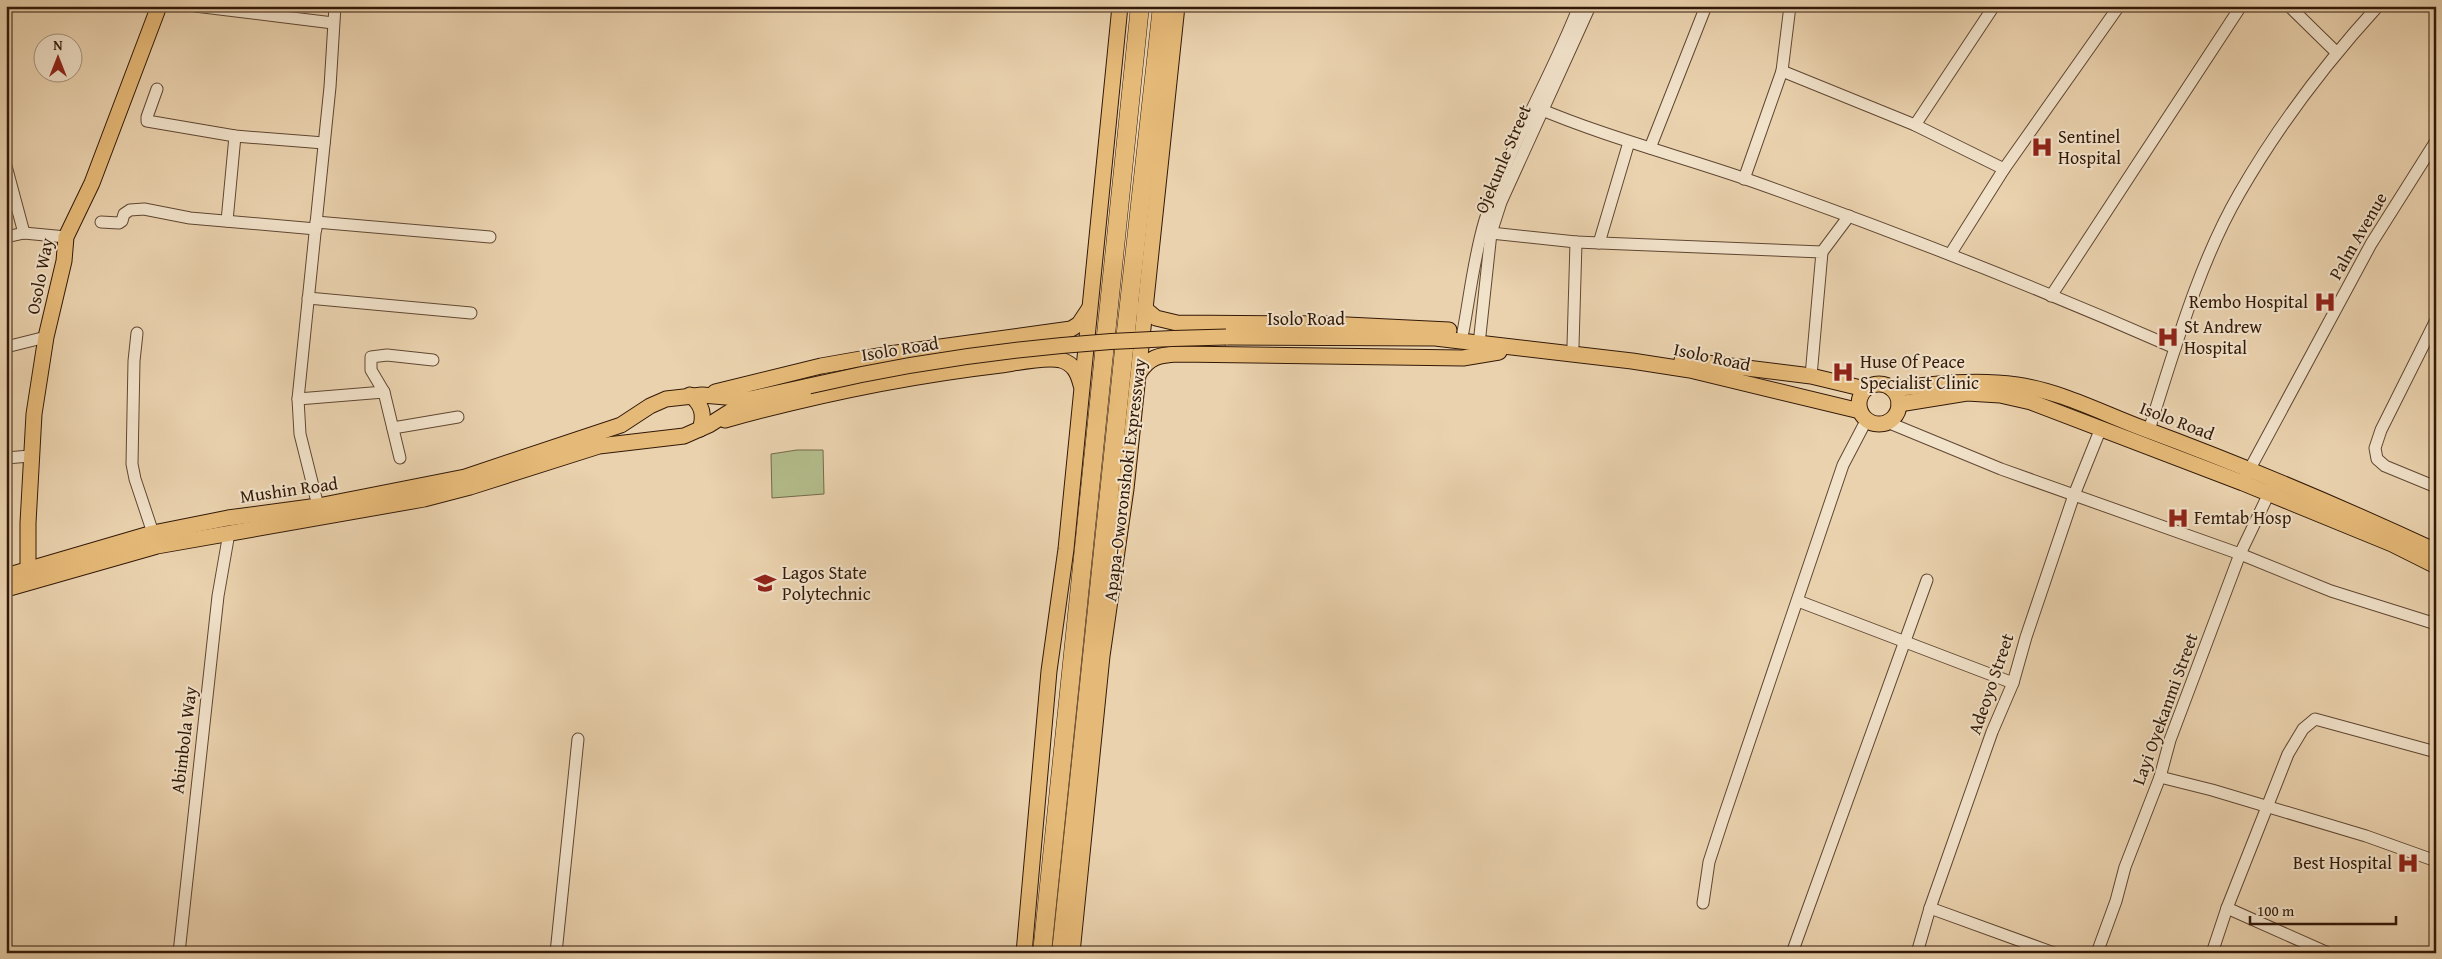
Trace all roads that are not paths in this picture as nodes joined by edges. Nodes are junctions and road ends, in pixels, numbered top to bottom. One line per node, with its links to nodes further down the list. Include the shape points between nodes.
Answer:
1 (159, 6): 38 (main road, Osolo Way, via 92,184)
2 (195, 6): 17 (street)
3 (335, 6): 17 (street)
4 (1120, 6): 46 (main road)
5 (1140, 6): 115 (highway, Apapa-Oworonshoki Expressway)
6 (1162, 6): 116 (highway, Apapa-Oworonshoki Expressway)
7 (1177, 6): 47 (main road, Apapa-Oworonshoki Expressway)
8 (1579, 6): 21 (street, Ojekunle Street)
9 (1590, 6): 21 (street, Ojekunle Street)
10 (1706, 6): 27 (street)
11 (1790, 6): 19 (street)
12 (1994, 6): 22 (street)
13 (2119, 6): 29 (street)
14 (2241, 6): 44 (street)
15 (2289, 6): 18 (street)
16 (2378, 6): 18 (street)
17 (333, 23): 26 (street)
18 (2336, 52): 57 (street, via 2291,112 2238,195 2201,274)
19 (1782, 71): 22 (street); 30 (street)
20 (157, 89): 23 (street, via 148,121)
21 (1539, 109): 25 (street); 36 (street, Ojekunle Street); 50 (street, Ojekunle Street, via 1503,173 1485,221)
22 (1914, 124): 29 (street)
23 (234, 136): 26 (street); 32 (street)
24 (2436, 141): 83 (street, Palm Avenue, via 2371,244)
25 (1629, 142): 27 (street); 41 (street)
26 (324, 143): 34 (street)
27 (1650, 148): 30 (street)
28 (6, 166): 35 (street)
29 (2004, 169): 43 (street)
30 (1744, 179): 31 (street)
31 (1849, 216): 42 (street); 43 (street)
32 (227, 221): 33 (street, via 144,209 130,210 118,223); 34 (street)
33 (101, 222)
34 (316, 226): 39 (street); 45 (street)
35 (24, 233): 37 (street); 38 (street)
36 (1491, 233): 40 (street); 52 (street, Ojekunle Street)
37 (6, 237)
38 (66, 237): 53 (main road, Osolo Way, via 64,261)
39 (490, 237)
40 (1576, 242): 41 (street); 55 (street)
41 (1599, 243): 42 (street)
42 (1822, 252): 61 (street)
43 (1951, 253): 44 (street)
44 (2051, 296): 57 (street)
45 (308, 298): 48 (street); 67 (street)
46 (1090, 308): 62 (main road); 66 (main road, via 1079,324 1070,329 840,363)
47 (1144, 308): 50 (main road, via 1151,316 1177,323 1376,325); 60 (main road, Apapa-Oworonshoki Expressway)
48 (471, 313)
49 (2436, 320): 86 (street, via 2381,430 2376,448 2377,459 2384,466)
50 (1462, 332): 52 (main road)
51 (137, 333): 91 (street, via 132,464)
52 (1480, 335): 54 (main road); 55 (main road)
53 (46, 337): 56 (street); 80 (main road, Osolo Way)
54 (1435, 338): 58 (main road, Isolo Road); 68 (main road, Isolo Road, bridge, via 1162,338 1051,346 881,369)
55 (1573, 346): 61 (main road)
56 (6, 347)
57 (2175, 348): 77 (street)
58 (1517, 349): 60 (main road, via 1464,358 1171,354 1152,358); 71 (main road, Isolo Road, via 1690,370)
59 (433, 360): 65 (street, via 386,355 371,357 371,370)
60 (1139, 373): 117 (main road, Apapa-Oworonshoki Expressway, via 1101,666)
61 (1811, 376): 63 (main road)
62 (1082, 386): 74 (main road, via 1078,372 1067,362 1024,362 891,381); 114 (main road, via 1066,549 1049,670)
63 (1865, 389): 64 (main road, via 1882,384); 71 (main road, via 1859,400)
64 (1893, 389): 69 (main road); 77 (main road, Isolo Road, via 1963,381 2018,385 2058,396)
65 (384, 392): 67 (street); 75 (street)
66 (696, 396): 68 (main road); 70 (main road, via 666,399); 74 (main road)
67 (298, 398): 89 (street, via 300,434)
68 (750, 399): 74 (main road)
69 (1899, 404): 73 (main road, via 1896,414); 76 (main road, Isolo Road, via 1967,393 2000,395 2031,402)
70 (642, 412): 78 (main road, via 641,428); 79 (main road)
71 (1864, 415): 73 (main road, via 1876,423); 99 (street, via 1842,465)
72 (458, 417): 75 (street)
73 (1887, 422): 87 (street)
74 (704, 427): 78 (main road, via 684,436)
75 (393, 428): 82 (street)
76 (2102, 428): 85 (main road, Isolo Road); 87 (street, Adeoyo Street)
77 (2149, 430): 83 (main road, Isolo Road)
78 (654, 440): 79 (main road)
79 (576, 446): 89 (main road, Mushin Road, via 465,477); 90 (main road, Mushin Road, via 470,487 424,499)
80 (30, 456): 81 (street); 95 (main road, Osolo Way)
81 (6, 458)
82 (400, 458)
83 (2249, 469): 84 (main road, Isolo Road); 85 (street, Palm Avenue)
84 (2275, 481): 88 (street, Layi Oyekanmi Street); 92 (main road, Isolo Road)
85 (2243, 483): 88 (main road, Isolo Road)
86 (2436, 487)
87 (2074, 495): 93 (street); 102 (street, Adeoyo Street)
88 (2268, 495): 93 (street, Layi Oyekanmi Street); 94 (main road, Isolo Road, via 2392,544)
89 (318, 506): 91 (main road, Mushin Road, via 228,518)
90 (229, 533): 98 (main road, Mushin Road, via 157,546); 112 (street, Abimbola Way, via 218,596)
91 (152, 534): 95 (main road, Mushin Road)
92 (2436, 550)
93 (2240, 554): 100 (street, via 2331,591); 105 (street, Layi Oyekanmi Street, via 2170,740)
94 (2436, 566)
95 (28, 569): 96 (main road, Mushin Road)
96 (6, 576)
97 (1927, 580): 101 (street)
98 (6, 589)
99 (1798, 601): 101 (street); 108 (street, via 1709,862)
100 (2436, 624)
101 (1904, 643): 102 (street); 118 (street)
102 (2013, 683): 109 (street, Adeoyo Street, via 1992,732)
103 (578, 739): 113 (street)
104 (2436, 752): 106 (street, via 2315,719 2303,729 2288,754)
105 (2160, 777): 106 (street); 121 (street, Layi Oyekanmi Street, via 2125,867)
106 (2267, 808): 107 (street, via 2366,836); 110 (street)
107 (2436, 861)
108 (1704, 903)
109 (1930, 908): 119 (street, Adeoyo Street); 120 (street)
110 (2227, 908): 111 (street); 122 (street)
111 (2306, 949): 123 (street)
112 (179, 953)
113 (556, 953)
114 (1024, 953)
115 (1042, 953)
116 (1062, 953)
117 (1072, 953)
118 (1792, 953)
119 (1917, 953)
120 (2054, 953)
121 (2097, 953)
122 (2212, 953)
123 (2328, 953)

